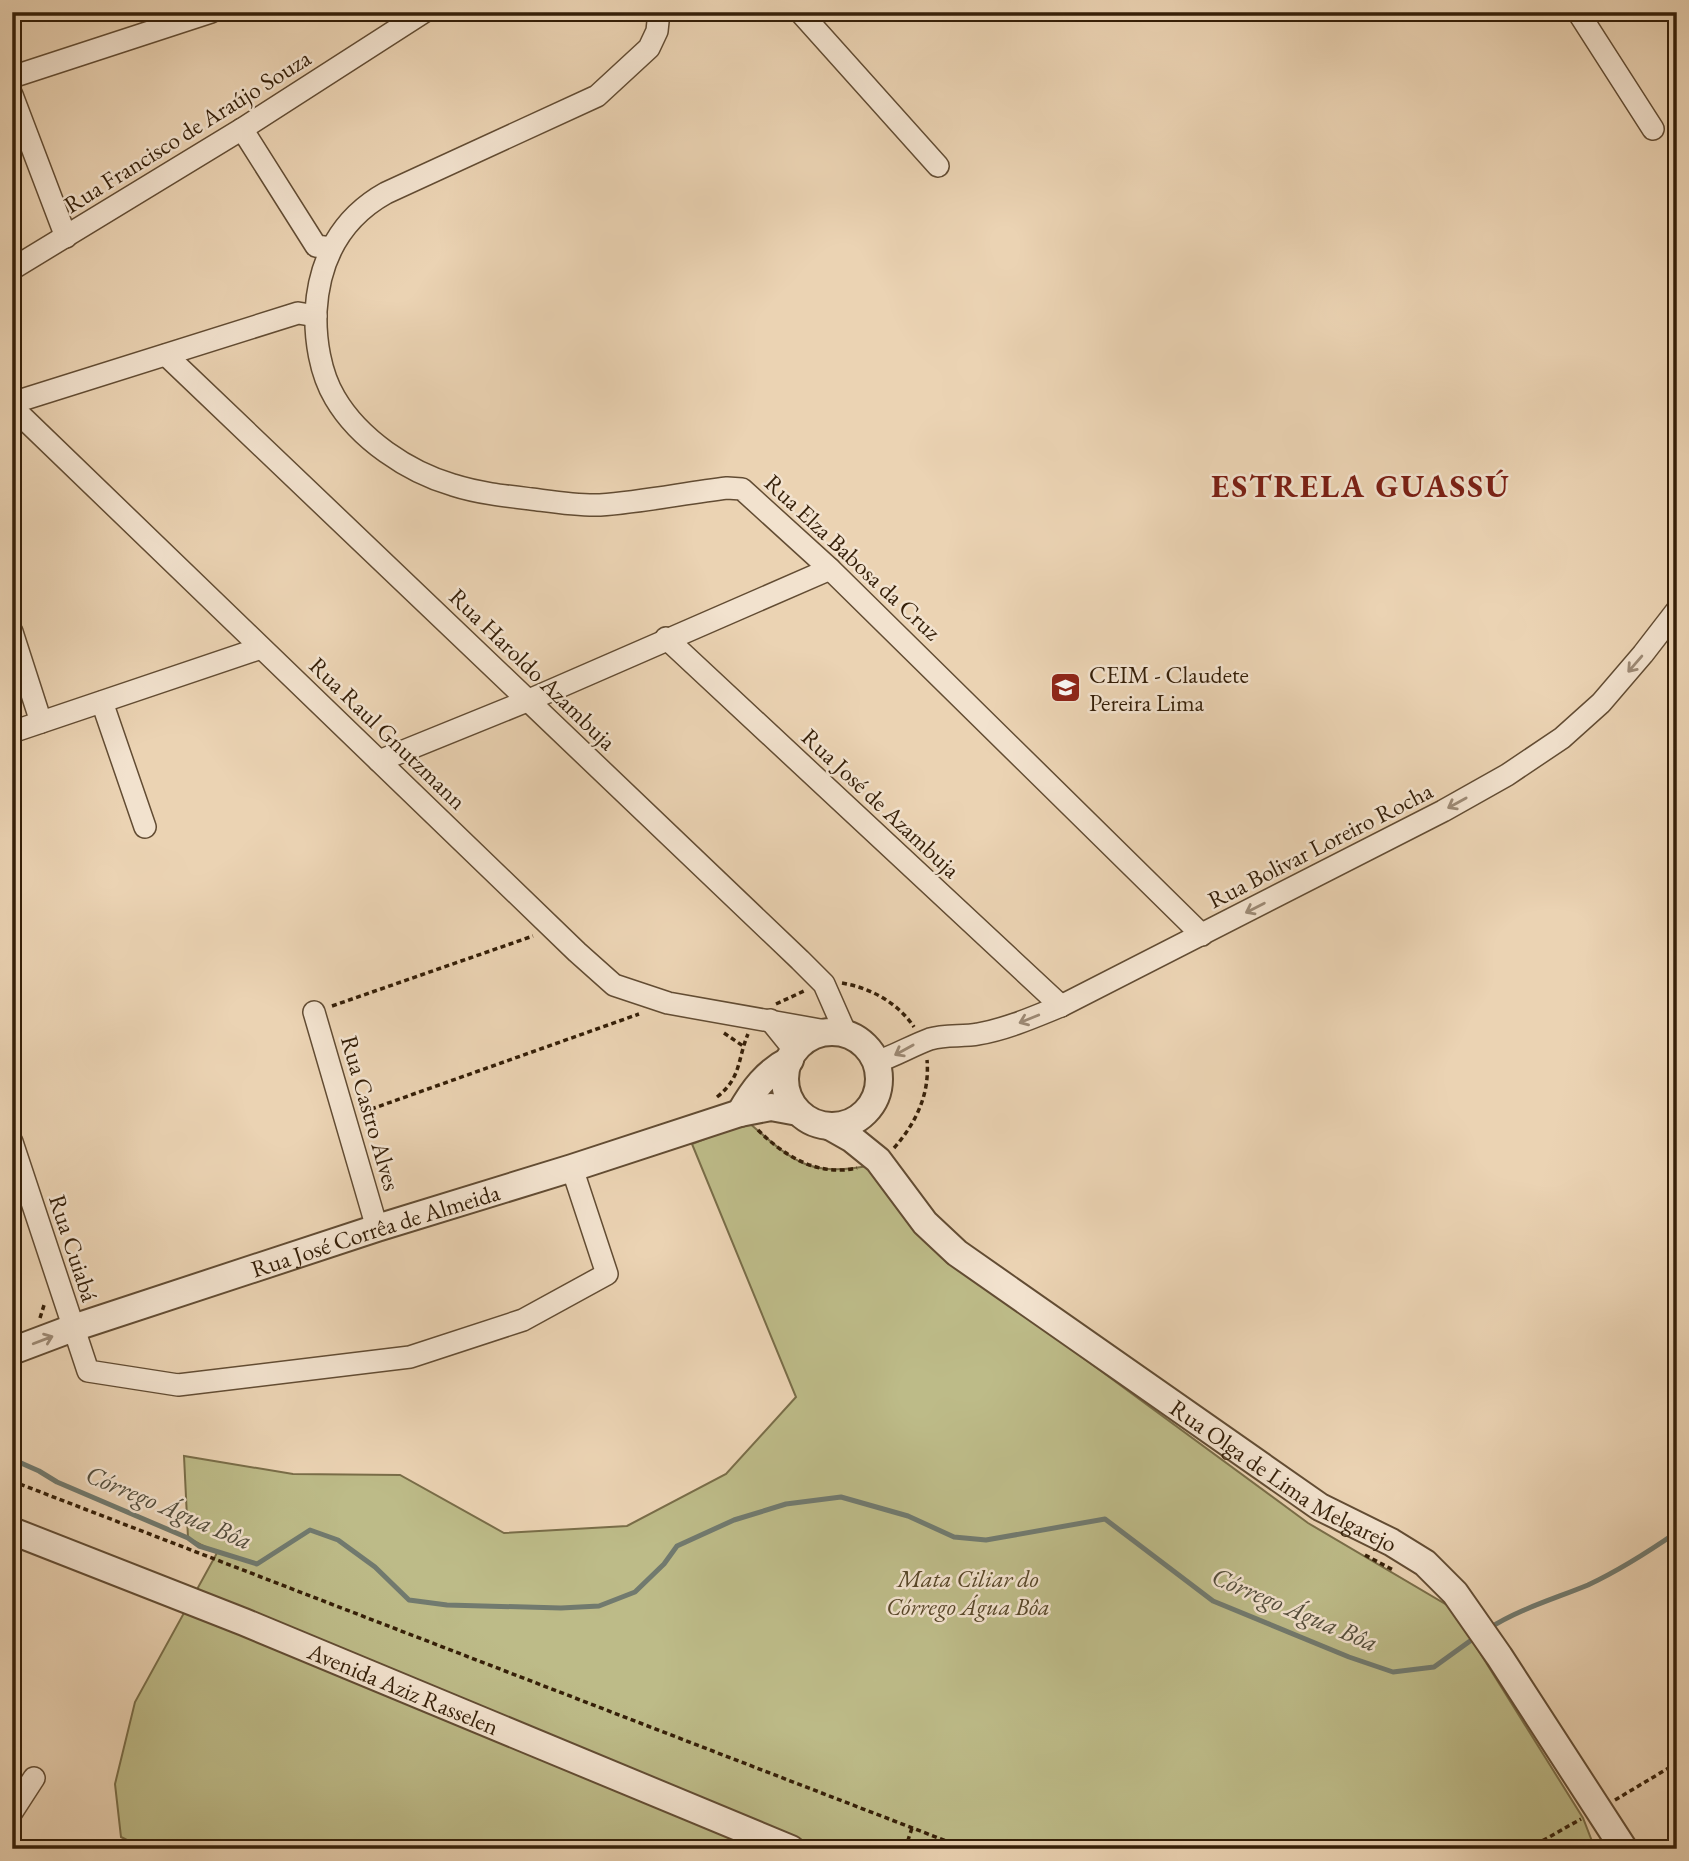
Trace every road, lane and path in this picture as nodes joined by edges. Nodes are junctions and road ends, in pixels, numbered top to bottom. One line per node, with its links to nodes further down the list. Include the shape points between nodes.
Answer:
1 (211, 12): 6 (street)
2 (424, 12): 8 (street, Rua Francisco de Araújo Souza)
3 (659, 12): 12 (street, Rua Elza Babosa da Cruz, via 649,48 597,96 374,199 345,226)
4 (800, 12): 10 (street)
5 (1578, 12): 9 (street)
6 (12, 77)
7 (12, 95): 11 (street)
8 (242, 129): 11 (street, Rua Francisco de Araújo Souza); 12 (street, via 316,246)
9 (1653, 129)
10 (938, 166)
11 (66, 237): 13 (street, Rua Francisco de Araújo Souza)
12 (331, 248): 14 (street, Rua Elza Babosa da Cruz)
13 (12, 269)
14 (316, 316): 15 (street, via 298,313); 17 (street, Rua Elza Babosa da Cruz, via 320,358 335,398 373,440 428,476 472,491 599,505 742,489)
15 (166, 355): 16 (street); 22 (street, Rua Haroldo Azambuja)
16 (12, 405): 21 (street, Rua Raul Gnutzmann)
17 (830, 569): 20 (street); 29 (street, Rua Elza Babosa da Cruz)
18 (1677, 610): 29 (street, Rua Bolivar Loreiro Rocha, one-way to 29, via 1601,703 1562,738 1443,811)
19 (12, 632): 24 (street)
20 (666, 638): 22 (street); 31 (street, Rua José de Azambuja)
21 (261, 648): 23 (street); 26 (street, Rua Raul Gnutzmann)
22 (527, 701): 26 (street); 34 (street, Rua Haroldo Azambuja, via 824,984)
23 (102, 702): 24 (street); 27 (street)
24 (41, 722): 25 (street)
25 (12, 732)
26 (379, 761): 28 (street, Rua Raul Gnutzmann)
27 (145, 827)
28 (555, 929): 30 (street, Rua Raul Gnutzmann, via 614,985); 32 (path)
29 (1202, 935): 31 (street, Rua Bolivar Loreiro Rocha)
30 (668, 1003): 33 (street, Rua Raul Gnutzmann); 41 (path)
31 (1060, 1006): 36 (street, Rua Bolivar Loreiro Rocha, one-way to 36, via 978,1034 933,1038)
32 (314, 1012): 41 (street, Rua Castro Alves)
33 (770, 1020): 34 (street, Rua Raul Gnutzmann); 35 (street)
34 (841, 1034): 35 (street, via 814,1036); 36 (street, via 864,1045)
35 (792, 1055): 39 (street, via 786,1087); 40 (street, via 765,1077)
36 (876, 1062): 38 (street, via 878,1091)
37 (928, 1064): 44 (path, via 925,1096 916,1119)
38 (872, 1104): 42 (street, via 853,1121); 44 (street)
39 (798, 1112): 40 (street, Rua José Corrêa de Almeida, via 771,1107); 42 (street)
40 (740, 1113): 45 (street, Rua José Corrêa de Almeida)
41 (344, 1119): 46 (street, Rua Castro Alves)
42 (829, 1126): 44 (street, Rua Olga de Lima Melgarejo)
43 (12, 1142): 47 (street, Rua Cuiabá)
44 (879, 1161): 59 (street, Rua Olga de Lima Melgarejo, via 925,1223 957,1253 1320,1507 1425,1563 1455,1593 1499,1656)
45 (572, 1168): 46 (street, Rua José Corrêa de Almeida); 49 (street, Rua Cuiabá, via 607,1274 523,1320 410,1357 178,1385 88,1371)
46 (377, 1228): 49 (street, Rua José Corrêa de Almeida)
47 (54, 1271): 48 (path); 49 (street, Rua Cuiabá)
48 (38, 1323)
49 (73, 1328): 50 (street, Rua José Corrêa de Almeida, one-way to 49)
50 (12, 1351)
51 (12, 1481): 55 (path)
52 (12, 1531): 56 (street, Avenida Aziz Rasselen)
53 (34, 1778): 54 (street)
54 (12, 1812)
55 (912, 1828): 57 (path); 58 (path)
56 (792, 1849)
57 (905, 1849)
58 (967, 1849)
59 (1624, 1849)

